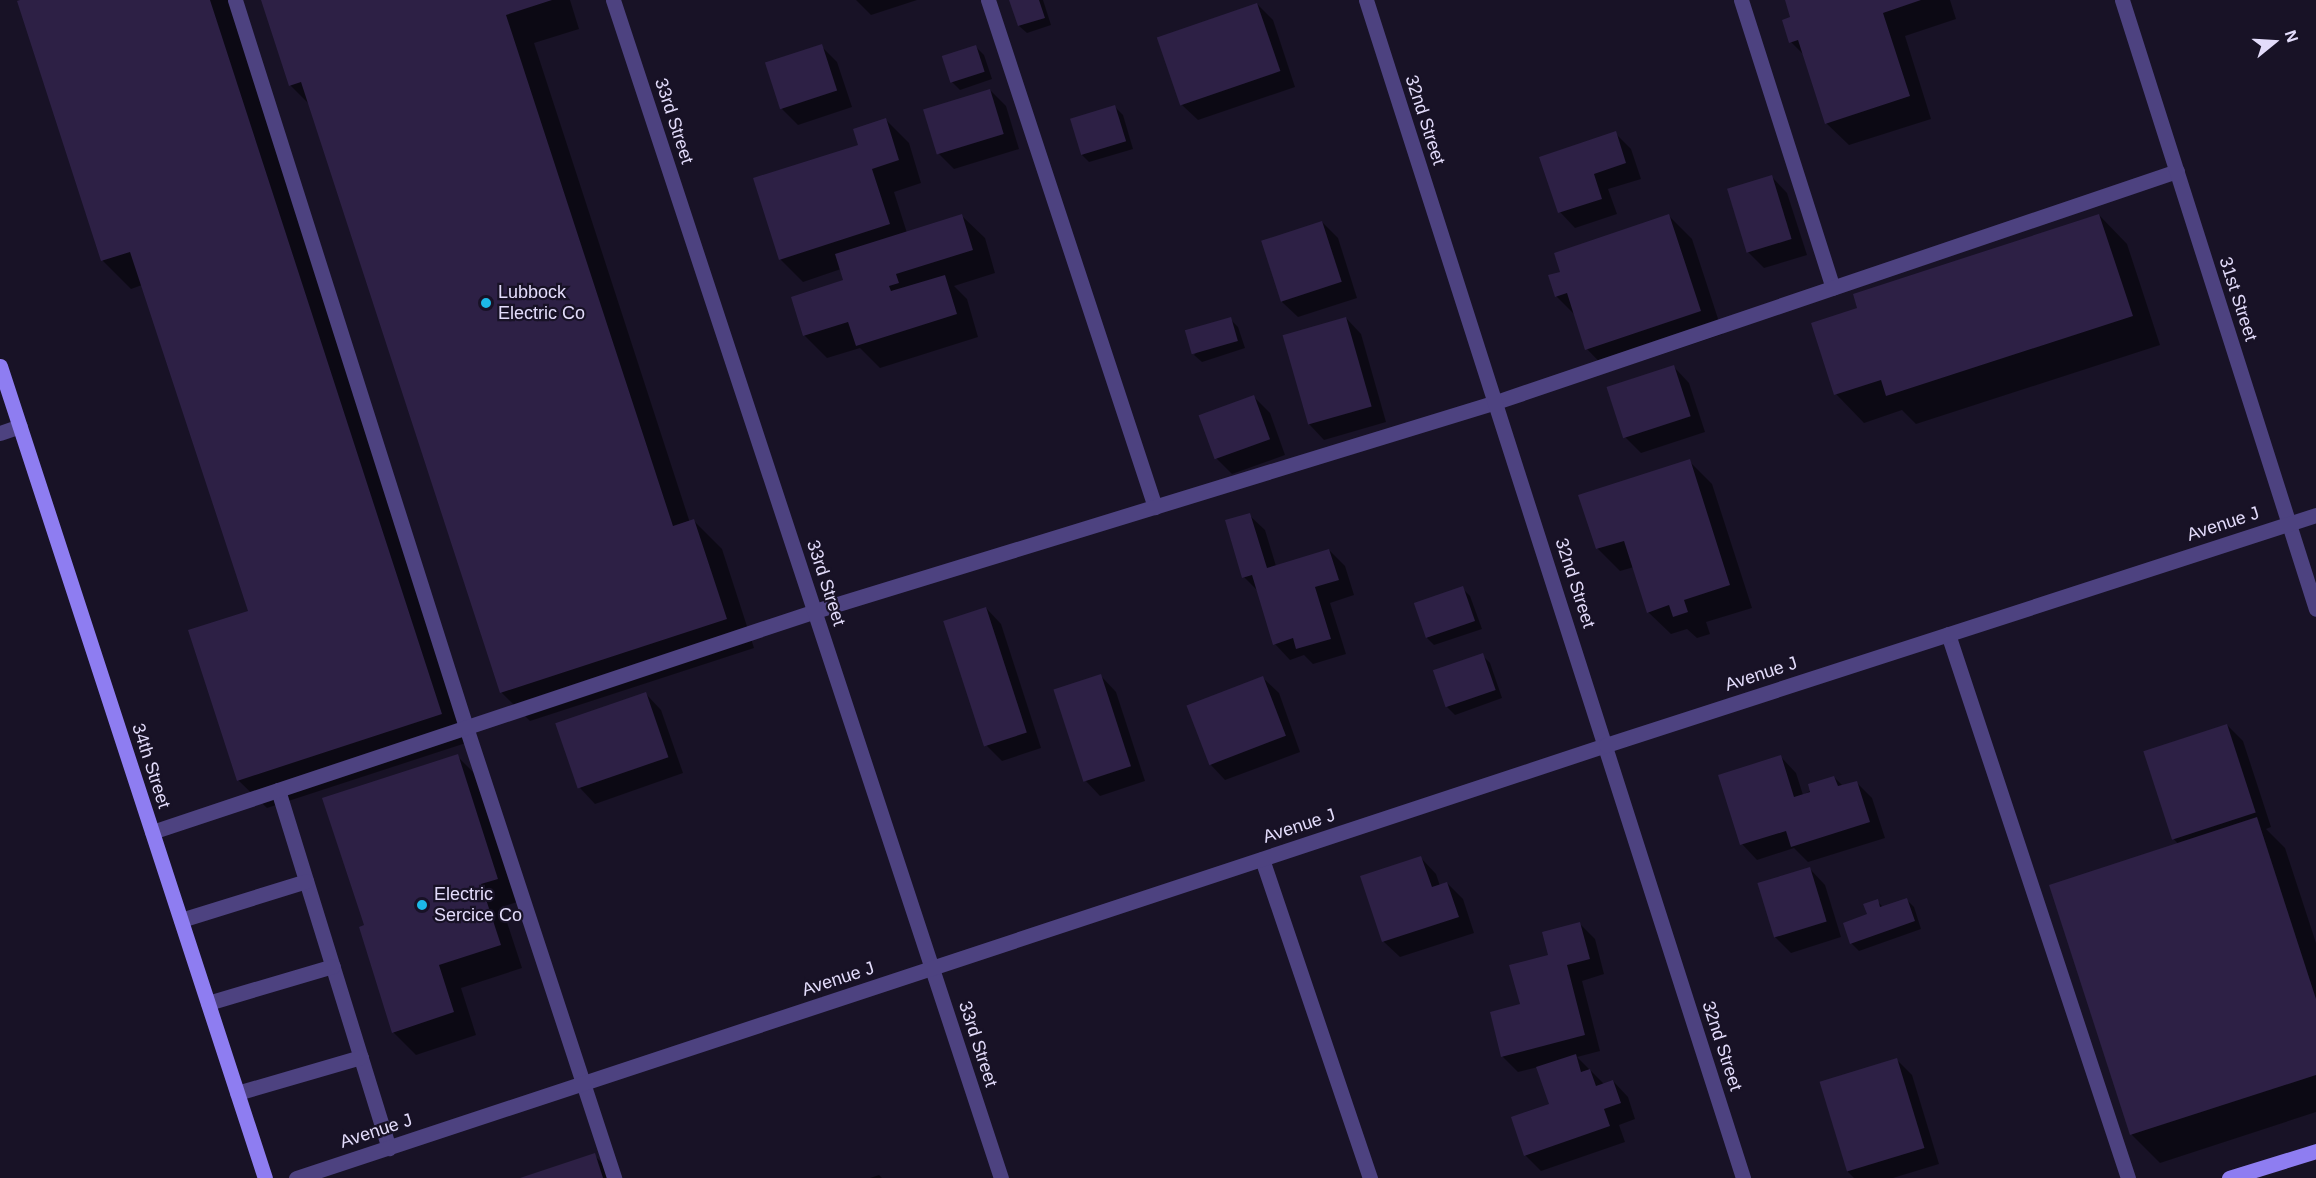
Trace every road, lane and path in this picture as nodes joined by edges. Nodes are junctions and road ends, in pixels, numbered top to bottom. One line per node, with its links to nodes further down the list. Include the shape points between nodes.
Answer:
1 (235, 0): 19 (street)
2 (613, 0): 17 (street, 33rd Street)
3 (988, 0): 13 (street)
4 (1366, 0): 10 (street, 32nd Street)
5 (1741, 0): 8 (street)
6 (2122, 0): 7 (street, 31st Street)
7 (2177, 171): 8 (street); 15 (street, 31st Street)
8 (1833, 288): 10 (street)
9 (0, 366): 11 (main road, 34th Street)
10 (1496, 402): 13 (street); 20 (street, 32nd Street)
11 (20, 426): 12 (street); 22 (main road, 34th Street)
12 (0, 433)
13 (1155, 507): 17 (street)
14 (2316, 515): 15 (street, Avenue J)
15 (2289, 524): 16 (street, 31st Street); 18 (street, Avenue J)
16 (2316, 609)
17 (815, 611): 19 (street); 27 (street, 33rd Street)
18 (1948, 634): 20 (street, Avenue J); 40 (street)
19 (466, 727): 21 (street); 30 (street)
20 (1606, 744): 23 (street, Avenue J); 39 (street, 32nd Street)
21 (278, 790): 22 (street); 24 (street)
22 (152, 832): 25 (main road, 34th Street)
23 (1262, 859): 27 (street, Avenue J); 38 (street)
24 (306, 881): 25 (street); 26 (street)
25 (181, 920): 28 (main road, 34th Street)
26 (333, 966): 28 (street); 29 (street)
27 (932, 968): 30 (street, Avenue J); 37 (street, 33rd Street)
28 (208, 1003): 31 (main road, 34th Street)
29 (361, 1057): 31 (street); 32 (street)
30 (582, 1084): 32 (street, Avenue J); 36 (street)
31 (237, 1094): 34 (main road, 34th Street)
32 (389, 1148): 35 (street, Avenue J)
33 (2316, 1151): 41 (main road)
34 (265, 1178)
35 (296, 1178)
36 (614, 1178)
37 (1001, 1178)
38 (1370, 1178)
39 (1743, 1178)
40 (2128, 1178)
41 (2229, 1178)

